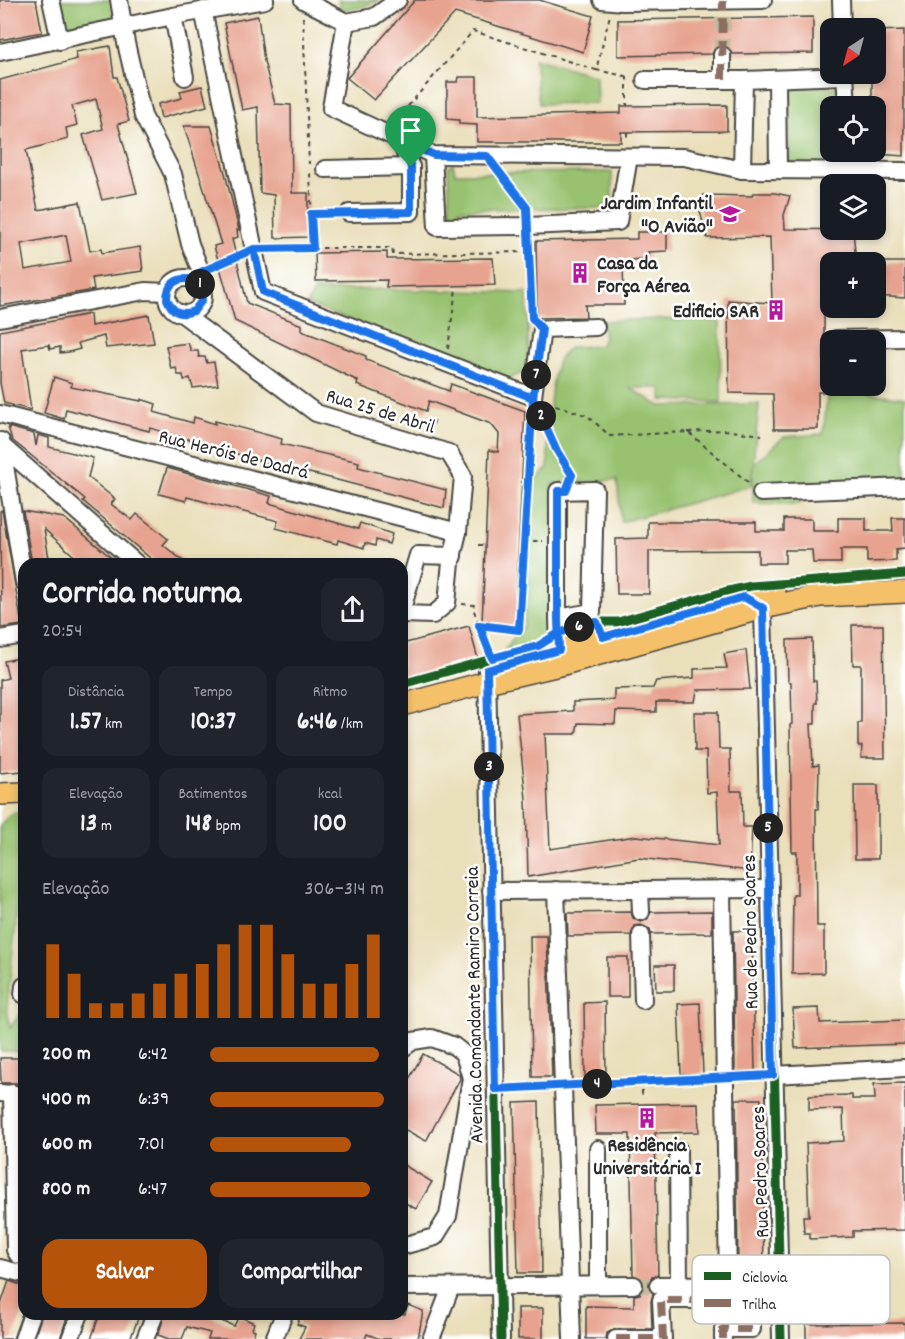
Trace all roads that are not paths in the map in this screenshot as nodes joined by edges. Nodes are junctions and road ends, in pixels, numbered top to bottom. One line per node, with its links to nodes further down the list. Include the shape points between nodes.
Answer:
1 (51, 0): 15 (street)
2 (119, 0): 14 (street)
3 (265, 0): 10 (street)
4 (303, 0): 13 (street)
5 (398, 0): 13 (street, via 374,17)
6 (763, 0): 9 (street)
7 (841, 0): 12 (street)
8 (617, 1): 9 (street)
9 (727, 5)
10 (203, 10): 11 (street); 40 (street, via 263,292 533,398 542,329)
11 (173, 16): 14 (street); 19 (street)
12 (842, 18)
13 (346, 22): 24 (street, via 331,108)
14 (123, 28): 15 (street); 35 (street, via 143,116 173,174)
15 (60, 41): 16 (street)
16 (0, 52)
17 (722, 55): 20 (street)
18 (820, 76): 21 (street)
19 (185, 77)
20 (722, 79): 22 (street); 23 (street)
21 (777, 79): 23 (street); 31 (street)
22 (645, 80)
23 (744, 80): 30 (street)
24 (392, 138): 25 (street); 28 (street)
25 (434, 155): 26 (street); 26 (street, via 437,226 618,222)
26 (629, 157): 30 (street, via 684,157)
27 (850, 162): 32 (street)
28 (411, 167): 29 (street); 34 (street, via 411,212)
29 (325, 169)
30 (742, 170): 31 (street)
31 (778, 170): 32 (street)
32 (850, 170): 33 (street)
33 (905, 171)
34 (349, 213)
35 (190, 244): 36 (street, via 186,264); 37 (street)
36 (171, 286): 37 (street, via 189,279); 38 (street, via 167,299); 39 (street)
37 (201, 286): 38 (street, via 194,311); 43 (street)
38 (181, 313): 43 (street, Rua 25 de Abril)
39 (0, 318)
40 (596, 327)
41 (886, 338): 42 (street)
42 (905, 338)
43 (216, 339): 49 (street, Rua 25 de Abril, via 316,413 449,453 463,477)
44 (0, 414): 49 (street, Rua Heróis de Dadrá)
45 (0, 442): 48 (street); 52 (street)
46 (905, 487): 47 (street)
47 (761, 493)
48 (6, 500): 51 (street)
49 (458, 532): 50 (street, Rua 25 de Abril)
50 (453, 556): 53 (street, via 418,555); 59 (street, Rua 25 de Abril, via 447,603 433,615)
51 (19, 558)
52 (130, 558)
53 (408, 586)
54 (905, 592): 55 (main road)
55 (820, 596): 56 (main road, via 795,591); 57 (main road)
56 (744, 597): 57 (street); 62 (main road)
57 (763, 608): 65 (main road, via 564,664); 72 (street, Rua de Pedro Soares)
58 (592, 612): 60 (street); 60 (street, via 595,490 558,491); 62 (street)
59 (408, 614)
60 (558, 618): 64 (street)
61 (18, 636): 63 (street)
62 (603, 637): 64 (main road)
63 (0, 639)
64 (559, 650): 65 (main road)
65 (487, 668): 66 (main road); 67 (main road); 75 (street, Avenida Comandante Ramiro Correia)
66 (408, 691)
67 (408, 702)
68 (18, 793): 69 (main road)
69 (0, 794)
70 (0, 805): 71 (main road)
71 (18, 805)
72 (769, 889): 74 (street); 82 (street, Rua de Pedro Soares)
73 (640, 890): 74 (street); 76 (street); 77 (street)
74 (723, 890): 88 (street)
75 (492, 891): 76 (street); 97 (street, Avenida Comandante Ramiro Correia)
76 (556, 891): 98 (street)
77 (641, 912)
78 (641, 934): 79 (street)
79 (643, 1000)
80 (408, 1045): 86 (street, via 432,1038 454,1046 464,1054 471,1078 448,1216 435,1237)
81 (905, 1068): 82 (street)
82 (773, 1075): 89 (street, Rua Pedro Soares)
83 (12, 1094): 87 (street)
84 (598, 1149): 92 (street)
85 (678, 1149): 95 (street)
86 (408, 1244)
87 (18, 1255)
88 (727, 1255)
89 (779, 1255)
90 (2, 1273): 91 (street)
91 (18, 1274)
92 (598, 1285): 93 (street); 98 (street)
93 (634, 1285)
94 (658, 1285): 95 (street)
95 (679, 1285): 96 (street)
96 (692, 1285)
97 (499, 1286): 98 (street); 100 (street); 113 (street, Avenida Comandante Ramiro Correia)
98 (572, 1286): 114 (street)
99 (408, 1287): 100 (street)
100 (451, 1287): 112 (street)
101 (692, 1300): 115 (street, via 662,1300 663,1339)
102 (30, 1320): 108 (street)
103 (78, 1320): 109 (street)
104 (153, 1320): 110 (street)
105 (282, 1320): 111 (street)
106 (752, 1324): 116 (street, via 752,1329 723,1329)
107 (781, 1324): 117 (street, Rua Pedro Soares)
108 (23, 1339)
109 (70, 1339)
110 (145, 1339)
111 (274, 1339)
112 (431, 1339)
113 (501, 1339)
114 (572, 1339)
115 (616, 1339)
116 (723, 1339)
117 (781, 1339)

